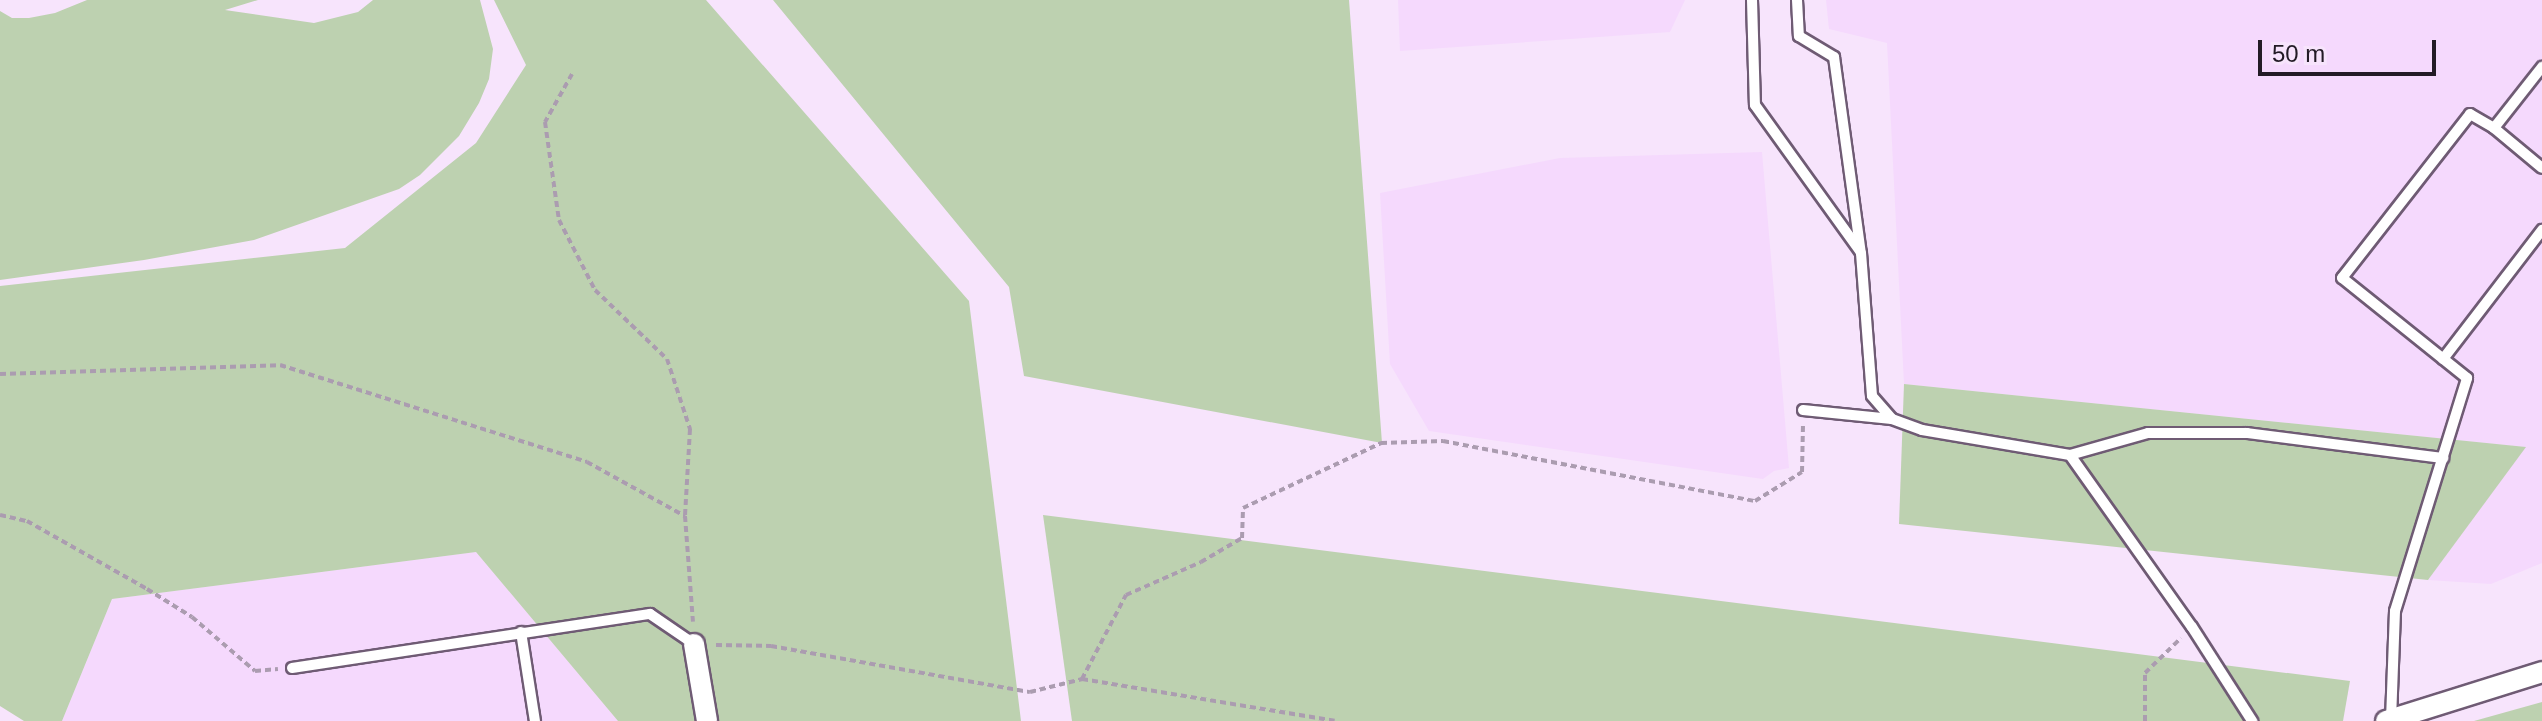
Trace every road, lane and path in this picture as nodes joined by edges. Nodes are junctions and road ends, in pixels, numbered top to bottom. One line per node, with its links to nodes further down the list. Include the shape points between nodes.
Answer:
1 (1752, 0): 8 (lane, via 1755,105)
2 (1797, 0): 8 (lane, via 1799,36 1834,57)
3 (2542, 67): 5 (lane)
4 (572, 74): 16 (path, via 545,122 559,220 595,290 667,359 690,429)
5 (2494, 128): 6 (lane); 9 (lane, via 2470,114 2342,278)
6 (2542, 168)
7 (2542, 230): 9 (lane)
8 (1861, 253): 12 (lane, via 1872,396)
9 (2443, 359): 14 (lane, via 2467,378)
10 (0, 374): 16 (path, via 280,365 587,462)
11 (1803, 410): 12 (lane); 22 (path, via 1802,472 1755,501 1443,441 1381,443 1243,508 1242,538 1126,595)
12 (1892, 419): 13 (lane, via 1922,430)
13 (2070, 455): 14 (lane, via 2148,433 2247,433); 17 (lane)
14 (2443, 458): 23 (lane, via 2395,611)
15 (0, 515): 20 (path, via 27,521 147,589 192,617 255,671)
16 (685, 516): 19 (path)
17 (2192, 627): 27 (path, via 2145,673); 28 (lane)
18 (521, 632): 19 (lane, via 650,614); 20 (lane); 24 (lane)
19 (694, 644): 22 (path, via 771,646 1030,692); 25 (street)
20 (292, 668)
21 (2542, 672): 23 (street)
22 (1082, 679): 26 (path)
23 (2389, 720)
24 (535, 721)
25 (707, 721)
26 (1335, 721)
27 (2145, 721)
28 (2252, 721)

